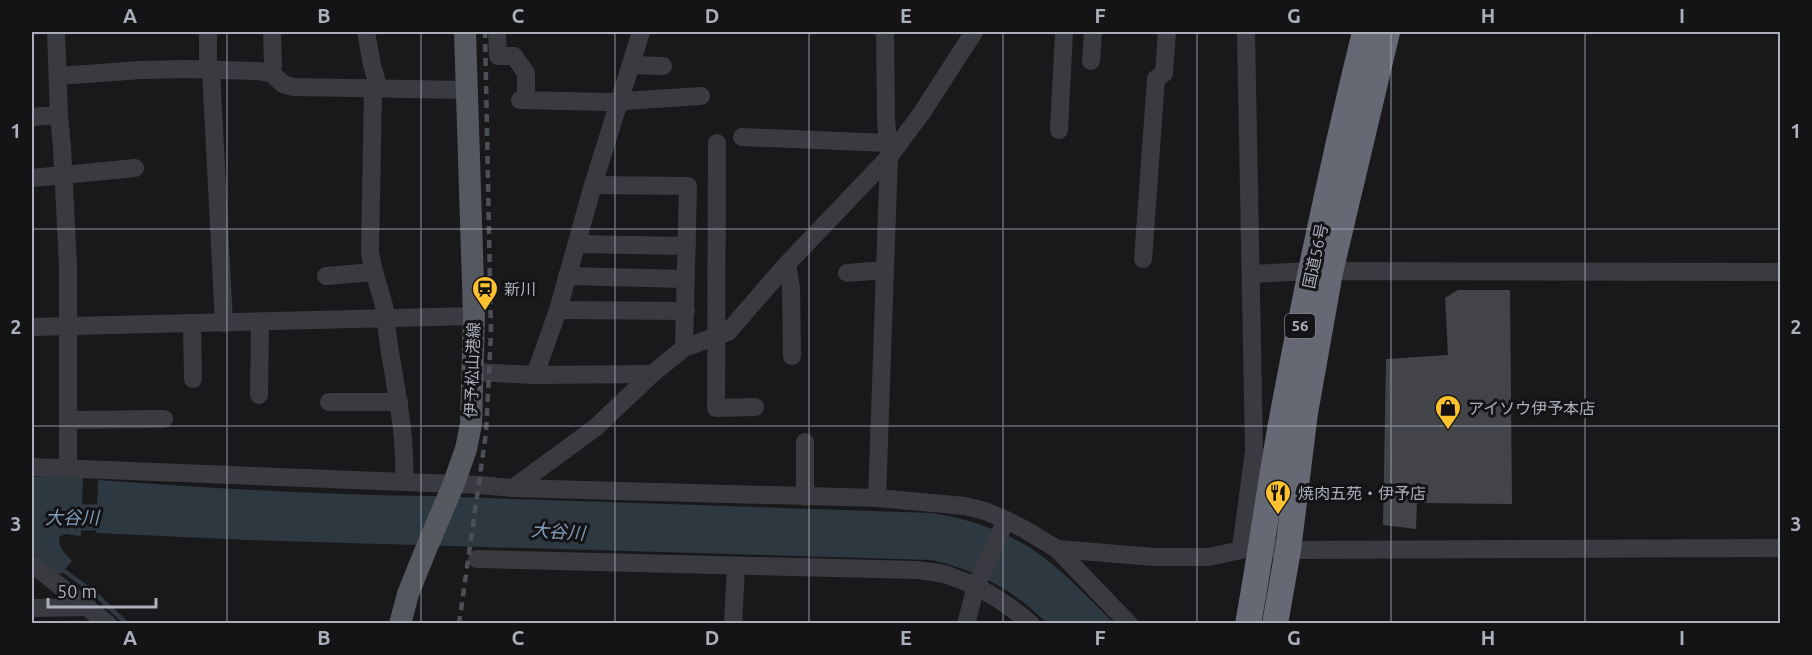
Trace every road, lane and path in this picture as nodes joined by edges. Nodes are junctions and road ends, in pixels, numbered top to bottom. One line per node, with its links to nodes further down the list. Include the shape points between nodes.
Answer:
1 (56, 32): 21 (street)
2 (208, 32): 19 (street)
3 (272, 32): 20 (street)
4 (366, 32): 22 (street)
5 (465, 32): 23 (main road, 伊予松山港線)
6 (497, 32): 25 (street, via 498,56 514,57 526,72 523,100)
7 (641, 32): 17 (street)
8 (885, 32): 31 (street)
9 (974, 32): 31 (street, via 921,114)
10 (1064, 32): 28 (street)
11 (1093, 32): 16 (street)
12 (1167, 32): 38 (street, via 1164,73 1156,78)
13 (1246, 32): 45 (street)
14 (1365, 32): 42 (highway, 国道56号 / 56, via 1344,115)
15 (1387, 32): 42 (highway, 国道56号 / 56)
16 (1090, 61)
17 (631, 65): 18 (street); 25 (street)
18 (663, 66)
19 (209, 69): 20 (street); 21 (street); 54 (street)
20 (271, 73): 22 (street, via 283,84 294,87)
21 (58, 76): 26 (street)
22 (376, 89): 23 (street); 41 (street, via 369,239)
23 (466, 90): 51 (main road, 伊予松山港線)
24 (701, 96): 25 (street)
25 (620, 100): 35 (street)
26 (59, 115): 27 (street); 33 (street)
27 (32, 117)
28 (1059, 130)
29 (742, 137): 31 (street)
30 (717, 143): 58 (street)
31 (889, 150): 39 (street); 40 (street)
32 (135, 168): 33 (street)
33 (63, 175): 34 (street); 57 (street)
34 (32, 178)
35 (592, 185): 36 (street); 37 (street, via 688,186)
36 (577, 244): 37 (street); 47 (street)
37 (687, 246): 48 (street)
38 (1143, 259)
39 (787, 264): 58 (street, via 728,332); 60 (street)
40 (885, 270): 44 (street); 78 (street)
41 (373, 272): 46 (street); 52 (street)
42 (1321, 272): 43 (street); 45 (street); 82 (highway, 国道56号 / 56); 83 (highway, 国道56号 / 56)
43 (1780, 272)
44 (847, 273)
45 (1251, 274): 82 (street)
46 (326, 276)
47 (567, 276): 48 (street); 49 (street)
48 (685, 279): 50 (street)
49 (558, 310): 50 (street); 63 (street)
50 (686, 311): 59 (street)
51 (474, 316): 52 (street); 61 (main road, 伊予松山港線)
52 (386, 319): 53 (street); 67 (street)
53 (260, 322): 54 (street); 65 (street)
54 (224, 323): 55 (street)
55 (192, 324): 57 (street); 64 (street)
56 (32, 327): 57 (street)
57 (68, 327): 70 (street)
58 (716, 336): 59 (street); 68 (street, via 716,408)
59 (684, 348): 62 (street)
60 (792, 356)
61 (474, 372): 63 (street); 75 (main road, 伊予松山港線, via 471,424)
62 (652, 374): 63 (street); 76 (street, via 595,428)
63 (535, 375)
64 (193, 379)
65 (259, 394)
66 (329, 402): 67 (street)
67 (399, 402): 74 (street)
68 (755, 407)
69 (164, 419): 70 (street)
70 (68, 420): 73 (street)
71 (805, 442): 77 (street)
72 (32, 467): 73 (street)
73 (68, 469): 74 (street)
74 (404, 482): 75 (street)
75 (452, 486): 76 (street); 91 (main road, 伊予松山港線, via 408,594)
76 (513, 488): 77 (street)
77 (805, 496): 78 (street)
78 (877, 498): 79 (street, via 965,506 986,511)
79 (1004, 524): 81 (street, via 1024,529); 87 (street)
80 (1780, 548): 83 (street)
81 (1058, 549): 82 (street, via 1154,557 1209,557); 95 (street)
82 (1252, 549): 83 (street); 96 (highway, 国道56号 / 56)
83 (1288, 550): 97 (highway, 国道56号 / 56)
84 (477, 559): 86 (street)
85 (32, 564): 88 (street)
86 (736, 567): 87 (street, via 917,570); 92 (street)
87 (977, 583): 93 (street); 94 (street)
88 (88, 607): 89 (street); 90 (street)
89 (32, 608)
90 (108, 624)
91 (400, 624)
92 (733, 624)
93 (966, 624)
94 (1031, 624)
95 (1130, 624)
96 (1248, 624)
97 (1275, 624)

